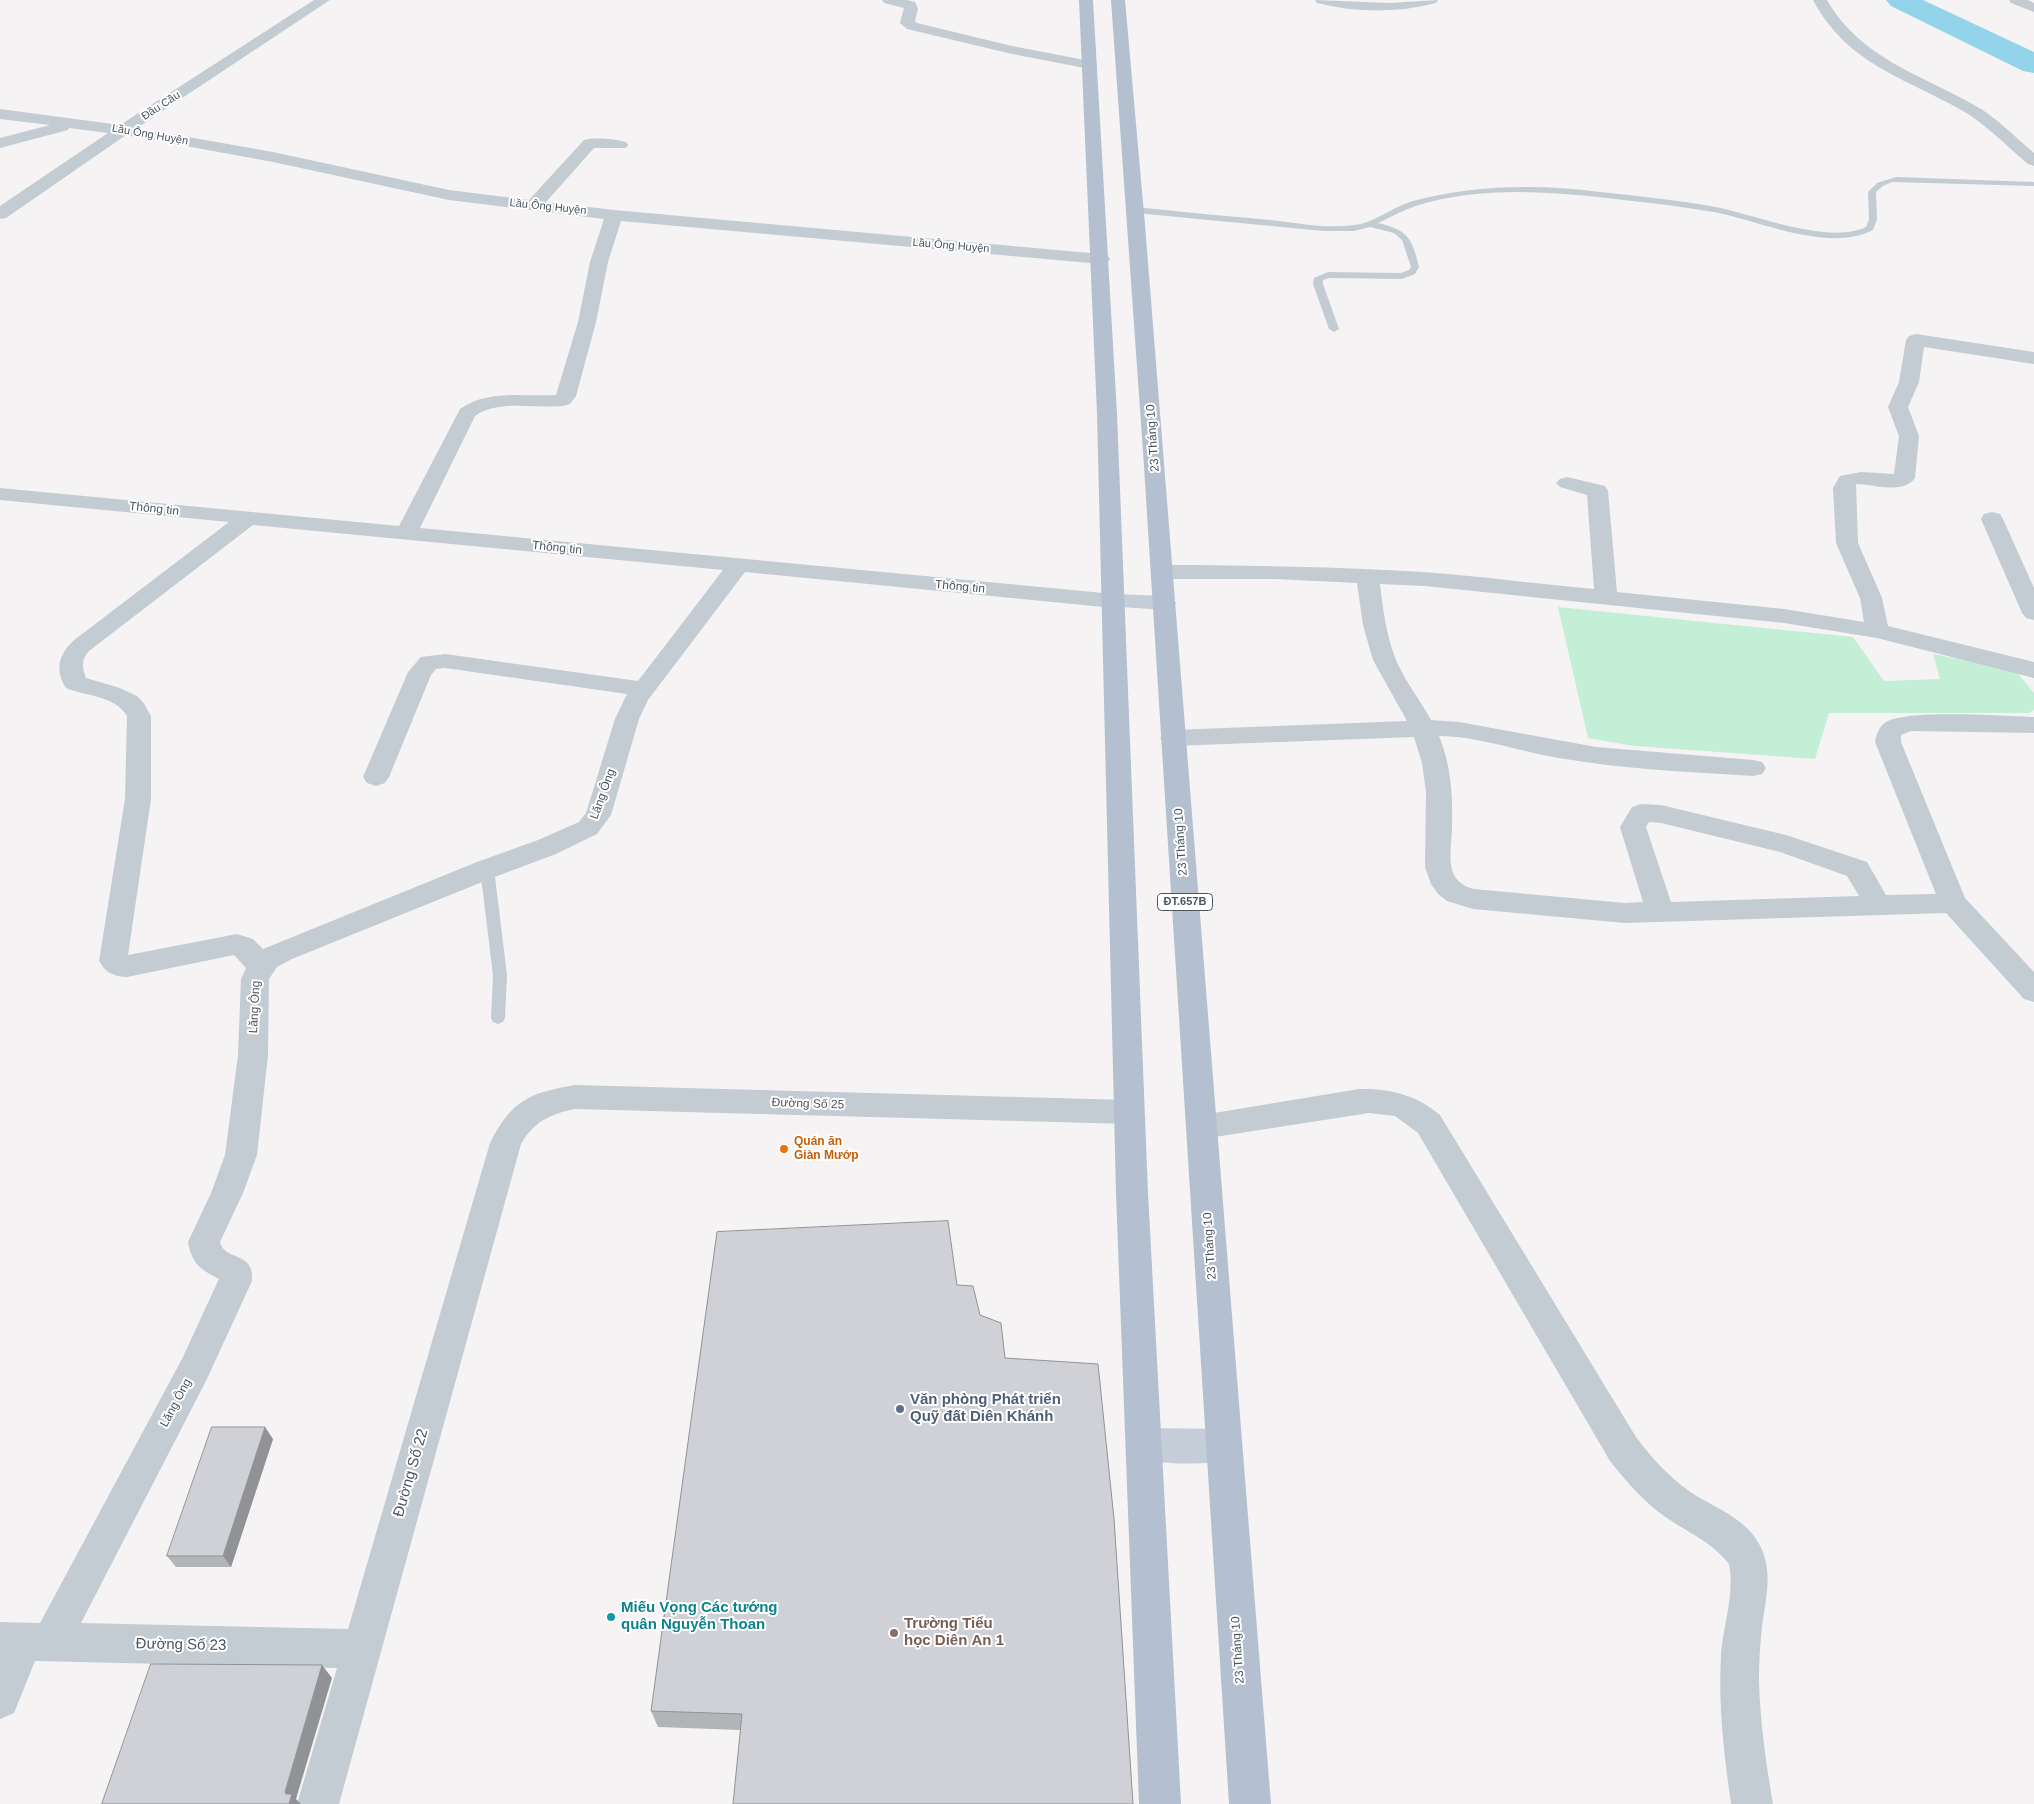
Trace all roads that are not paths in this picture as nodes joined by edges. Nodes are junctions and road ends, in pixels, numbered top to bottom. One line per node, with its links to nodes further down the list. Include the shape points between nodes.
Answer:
1 (323, 0): 13 (street, Đầu Cầu)
2 (889, 0): 10 (street, via 910,5 907,23 912,26 1012,50)
3 (1086, 0): 10 (main road)
4 (1118, 0): 19 (main road, 23 Tháng 10 / ĐT.657B)
5 (1322, 0): 6 (street, via 1394,8)
6 (1431, 0)
7 (1820, 0): 16 (street, via 1846,37 1864,52 1971,109)
8 (2016, 0): 9 (street)
9 (2034, 8)
10 (1090, 64): 23 (main road)
11 (0, 114): 12 (street, Lầu Ông Huyện)
12 (78, 123): 13 (street, Lầu Ông Huyện); 14 (street)
13 (123, 130): 18 (street, Lầu Ông Huyện, via 282,158 431,192); 20 (street, Đầu Cầu)
14 (0, 143)
15 (620, 145): 18 (street, via 590,143)
16 (2034, 161)
17 (2034, 184): 22 (lane, via 1887,181 1872,192 1870,228 1860,234 1844,235 1797,230 1684,204 1529,189 1481,190 1438,197 1400,208)
18 (533, 206): 21 (street, Lầu Ông Huyện)
19 (1136, 210): 22 (lane, via 1335,228); 32 (main road, 23 Tháng 10 / ĐT.657B)
20 (0, 214)
21 (614, 215): 23 (street, Lầu Ông Huyện); 30 (street, via 566,396 562,400 487,403 472,408)
22 (1370, 224): 24 (lane, via 1393,230 1407,238 1415,267 1402,276 1328,275 1319,278 1318,284)
23 (1101, 259): 35 (main road)
24 (1334, 329)
25 (2034, 358): 38 (street, via 1916,340 1909,382 1898,407 1909,436 1904,478 1859,477 1847,480 1844,488 1847,543 1871,598)
26 (1567, 483): 34 (street, via 1597,491)
27 (0, 494): 28 (street, Thông tin)
28 (247, 519): 30 (street, Thông tin); 50 (street, via 81,646 69,664 75,683 124,699 137,709 139,716 138,799 113,961 127,966 237,944 243,946)
29 (1992, 519): 37 (street)
30 (406, 533): 31 (street, Thông tin)
31 (739, 565): 35 (street, Thông tin); 40 (street, Lăng Ông)
32 (1164, 572): 33 (street); 36 (main road, 23 Tháng 10 / ĐT.657B)
33 (1368, 576): 34 (street); 42 (street, via 1373,626 1383,658)
34 (1606, 599): 38 (street, via 1784,616)
35 (1114, 601): 36 (main road); 53 (main road)
36 (1165, 602): 43 (main road, 23 Tháng 10 / ĐT.657B)
37 (2034, 613)
38 (1877, 631): 39 (street)
39 (2034, 670)
40 (643, 689): 45 (street, via 429,662 420,672); 46 (street, Lăng Ông, via 627,719 594,823 580,834)
41 (2034, 725): 47 (street, via 1912,723 1895,727 1888,737)
42 (1425, 729): 43 (street); 44 (street, via 1462,730 1574,752); 49 (street, via 1435,763 1438,867 1448,887 1465,897 1488,902)
43 (1173, 738): 54 (main road, 23 Tháng 10 / ĐT.657B)
44 (1753, 768)
45 (376, 776)
46 (487, 869): 50 (street, Lăng Ông, via 282,952); 52 (lane, via 500,975)
47 (1953, 903): 48 (street); 51 (street)
48 (1878, 906): 49 (street); 49 (street, via 1857,869 1786,844 1662,814 1640,812 1633,827)
49 (1660, 912)
50 (261, 966): 58 (street, Lăng Ông, via 254,987 253,1055 241,1156 204,1242 212,1259 236,1272 235,1281 194,1370)
51 (2034, 992)
52 (498, 1018)
53 (1129, 1112): 55 (street, Đường Số 25, via 575,1097 538,1105 523,1116); 56 (main road)
54 (1202, 1127): 57 (main road, 23 Tháng 10 / ĐT.657B); 64 (street, via 1378,1100 1405,1107 1429,1124 1623,1449 1657,1488 1736,1542 1744,1555 1749,1567 1749,1580 1742,1635 1740,1697)
55 (506, 1143): 59 (street, Đường Số 22)
56 (1144, 1445): 57 (main road); 62 (main road)
57 (1222, 1446): 63 (main road, 23 Tháng 10 / ĐT.657B)
58 (25, 1641): 59 (street, Đường Số 23); 60 (street)
59 (361, 1649): 61 (street, Đường Số 22)
60 (0, 1699)
61 (318, 1804)
62 (1160, 1804)
63 (1250, 1804)
64 (1752, 1804)

